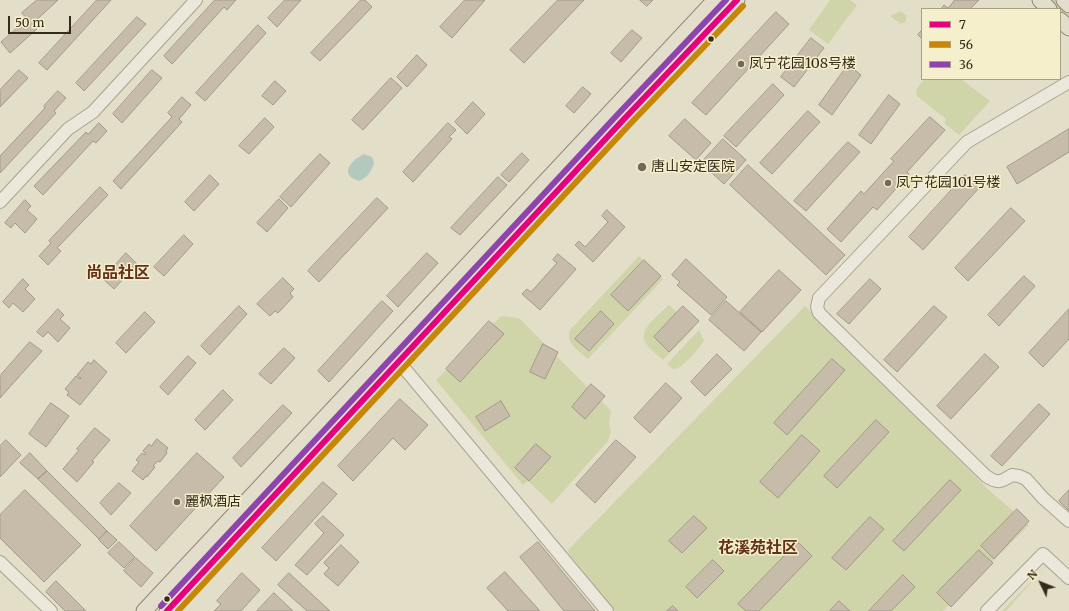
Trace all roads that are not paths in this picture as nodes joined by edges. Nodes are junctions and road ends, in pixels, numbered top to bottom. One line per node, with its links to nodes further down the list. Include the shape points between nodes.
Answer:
1 (196, 0): 11 (street, via 93,112 68,129)
2 (715, 0): 17 (main road)
3 (738, 0): 12 (main road)
4 (1040, 0): 7 (main road)
5 (1064, 0): 6 (main road)
6 (1069, 5)
7 (1048, 8)
8 (1061, 21): 9 (main road)
9 (1069, 28)
10 (1069, 82): 13 (street, via 967,142 819,298 817,307 819,314 986,476 994,481 1002,481 1012,474 1026,479)
11 (0, 202)
12 (399, 362): 18 (main road); 19 (street)
13 (1069, 521)
14 (0, 562): 16 (street)
15 (1069, 578): 20 (street, via 1044,554)
16 (51, 611)
17 (144, 611)
18 (167, 611)
19 (607, 611)
20 (987, 611)

